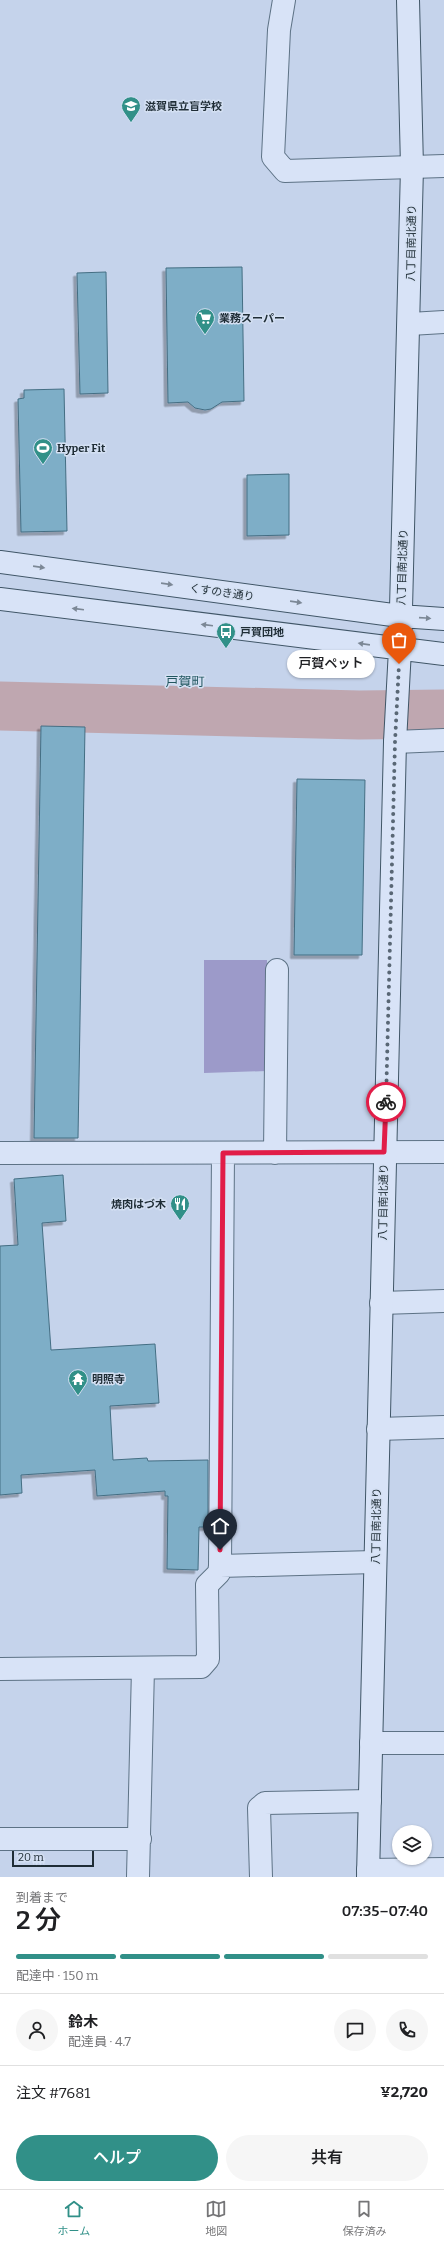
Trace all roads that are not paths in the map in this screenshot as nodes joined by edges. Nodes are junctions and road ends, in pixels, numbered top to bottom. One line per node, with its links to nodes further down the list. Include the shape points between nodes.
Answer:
1 (284, 0): 4 (street, via 279,30 273,157 286,171)
2 (408, 0): 4 (street, 八丁目南北通り)
3 (444, 166): 4 (street)
4 (412, 167): 6 (street, 八丁目南北通り)
5 (444, 322): 6 (street)
6 (410, 324): 9 (street, 八丁目南北通り)
7 (0, 562): 9 (street, くすのき通り, one-way to 9)
8 (0, 599): 11 (street, one-way to 8)
9 (400, 616): 10 (street, くすのき通り, one-way to 10); 11 (street, 八丁目南北通り)
10 (444, 619)
11 (400, 649): 12 (street); 13 (street, 八丁目南北通り)
12 (444, 654)
13 (395, 734): 14 (street); 16 (street, 八丁目南北通り)
14 (444, 740)
15 (277, 970): 19 (street)
16 (384, 1152): 17 (street); 19 (street); 22 (street, 八丁目南北通り)
17 (444, 1152)
18 (223, 1153): 19 (street); 20 (street); 26 (street)
19 (275, 1153)
20 (0, 1154)
21 (444, 1301): 22 (street)
22 (381, 1303): 24 (street, 八丁目南北通り)
23 (444, 1427): 24 (street)
24 (378, 1429): 25 (street, 八丁目南北通り)
25 (375, 1562): 26 (street); 29 (street, 八丁目南北通り)
26 (220, 1566): 27 (street, via 219,1573 207,1585 208,1659 201,1667)
27 (143, 1668): 28 (street); 33 (street)
28 (0, 1669)
29 (372, 1743): 30 (street); 31 (street, 八丁目南北通り)
30 (444, 1743)
31 (370, 1801): 35 (street, 八丁目南北通り); 37 (street, via 265,1802 259,1808)
32 (0, 1839): 33 (street)
33 (140, 1839): 36 (street)
34 (444, 1869): 35 (street)
35 (368, 1874)
36 (138, 1877)
37 (261, 1877)

